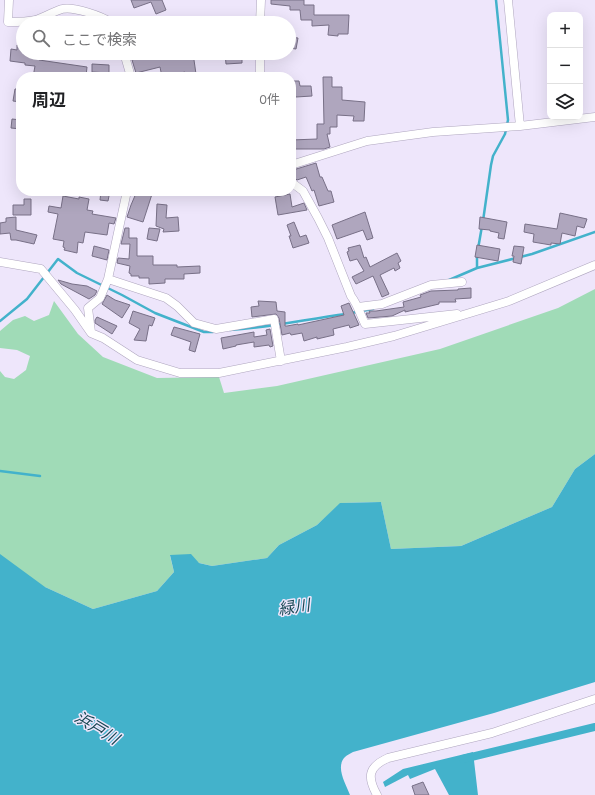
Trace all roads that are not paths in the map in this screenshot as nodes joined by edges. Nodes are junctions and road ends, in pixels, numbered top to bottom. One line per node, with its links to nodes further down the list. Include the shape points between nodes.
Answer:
1 (9, 0): 7 (street, via 8,22)
2 (260, 0): 6 (street)
3 (508, 0): 13 (street)
4 (45, 16): 5 (street, via 62,9)
5 (97, 16)
6 (260, 16)
7 (16, 22)
8 (126, 60): 10 (street)
9 (260, 60): 11 (street)
10 (130, 72)
11 (260, 72)
12 (595, 117): 13 (street)
13 (520, 126): 14 (street, via 433,132 367,141)
14 (296, 164)
15 (296, 186): 21 (street, via 303,191 318,218)
16 (126, 196): 19 (street)
17 (0, 262): 23 (street, via 41,269)
18 (595, 265): 22 (street)
19 (108, 279): 23 (street, via 100,298 88,308); 24 (street, via 166,298 194,323 216,329 274,319)
20 (462, 282): 21 (street, via 431,285 382,304)
21 (358, 307): 22 (street, via 365,324)
22 (476, 312): 24 (street, via 394,336)
23 (91, 333): 24 (street, via 137,360 180,373 219,373)
24 (281, 361)
25 (595, 699): 26 (street, via 492,733 388,758 377,763 371,772 372,785)
26 (377, 795)

